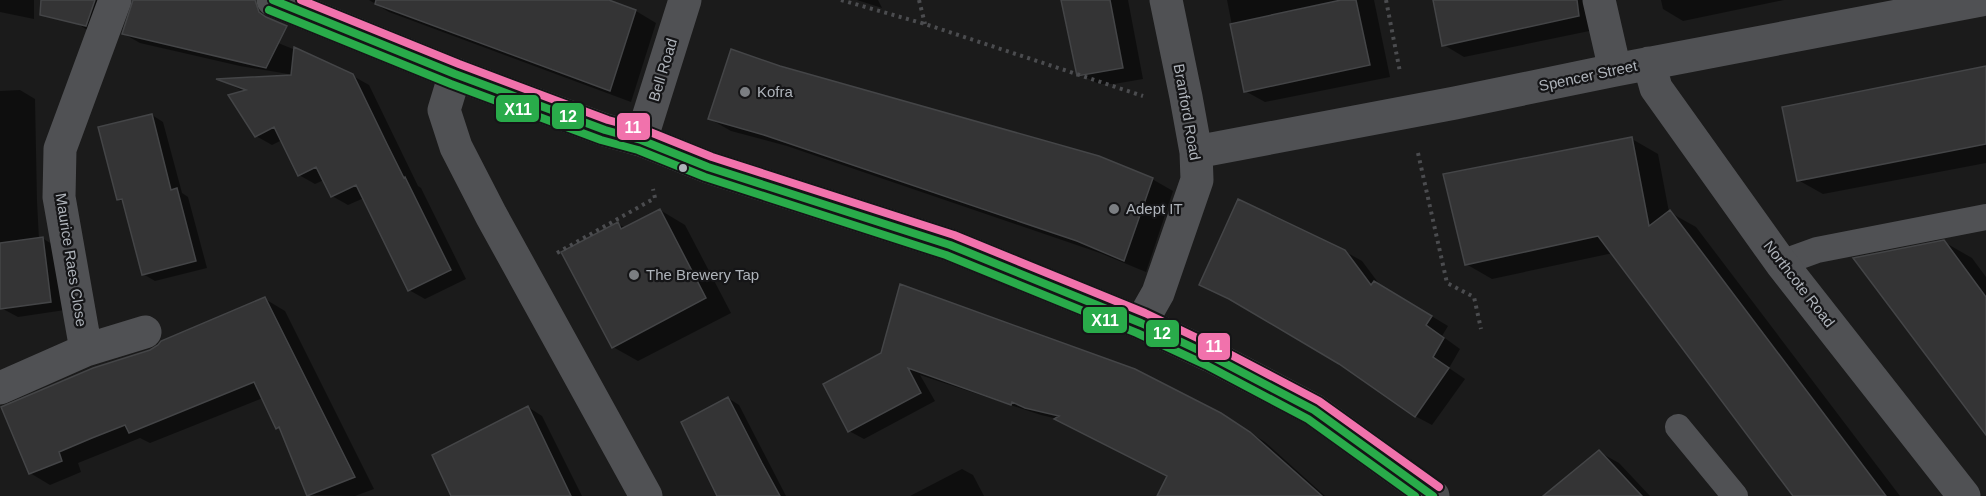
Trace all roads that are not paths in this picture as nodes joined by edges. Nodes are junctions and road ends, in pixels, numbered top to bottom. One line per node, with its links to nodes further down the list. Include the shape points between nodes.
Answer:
1 (115, 0): 16 (street, Maurice Raes Close, via 60,149 58,197)
2 (273, 0): 9 (main road)
3 (685, 0): 10 (street, Bell Road)
4 (1166, 0): 11 (street, Branford Road)
5 (1599, 0): 8 (street)
6 (1981, 0): 7 (street, Spencer Street)
7 (1649, 63): 8 (street, Spencer Street); 13 (street, Northcote Road, via 1656,88)
8 (1615, 70): 11 (street, Spencer Street)
9 (455, 74): 10 (main road); 19 (street, via 444,110 456,147)
10 (641, 140): 14 (main road, via 708,167 950,245)
11 (1196, 152): 14 (street, Branford Road, via 1197,180 1188,211 1158,293)
12 (1986, 217): 13 (lane, via 1817,250)
13 (1781, 263): 22 (street, Northcote Road)
14 (1141, 323): 20 (main road, via 1314,410)
15 (145, 332): 16 (street, Maurice Raes Close)
16 (86, 350): 17 (street, Maurice Raes Close)
17 (0, 388)
18 (1678, 427): 21 (lane)
19 (646, 496)
20 (1433, 496)
21 (1735, 496)
22 (1964, 496)

